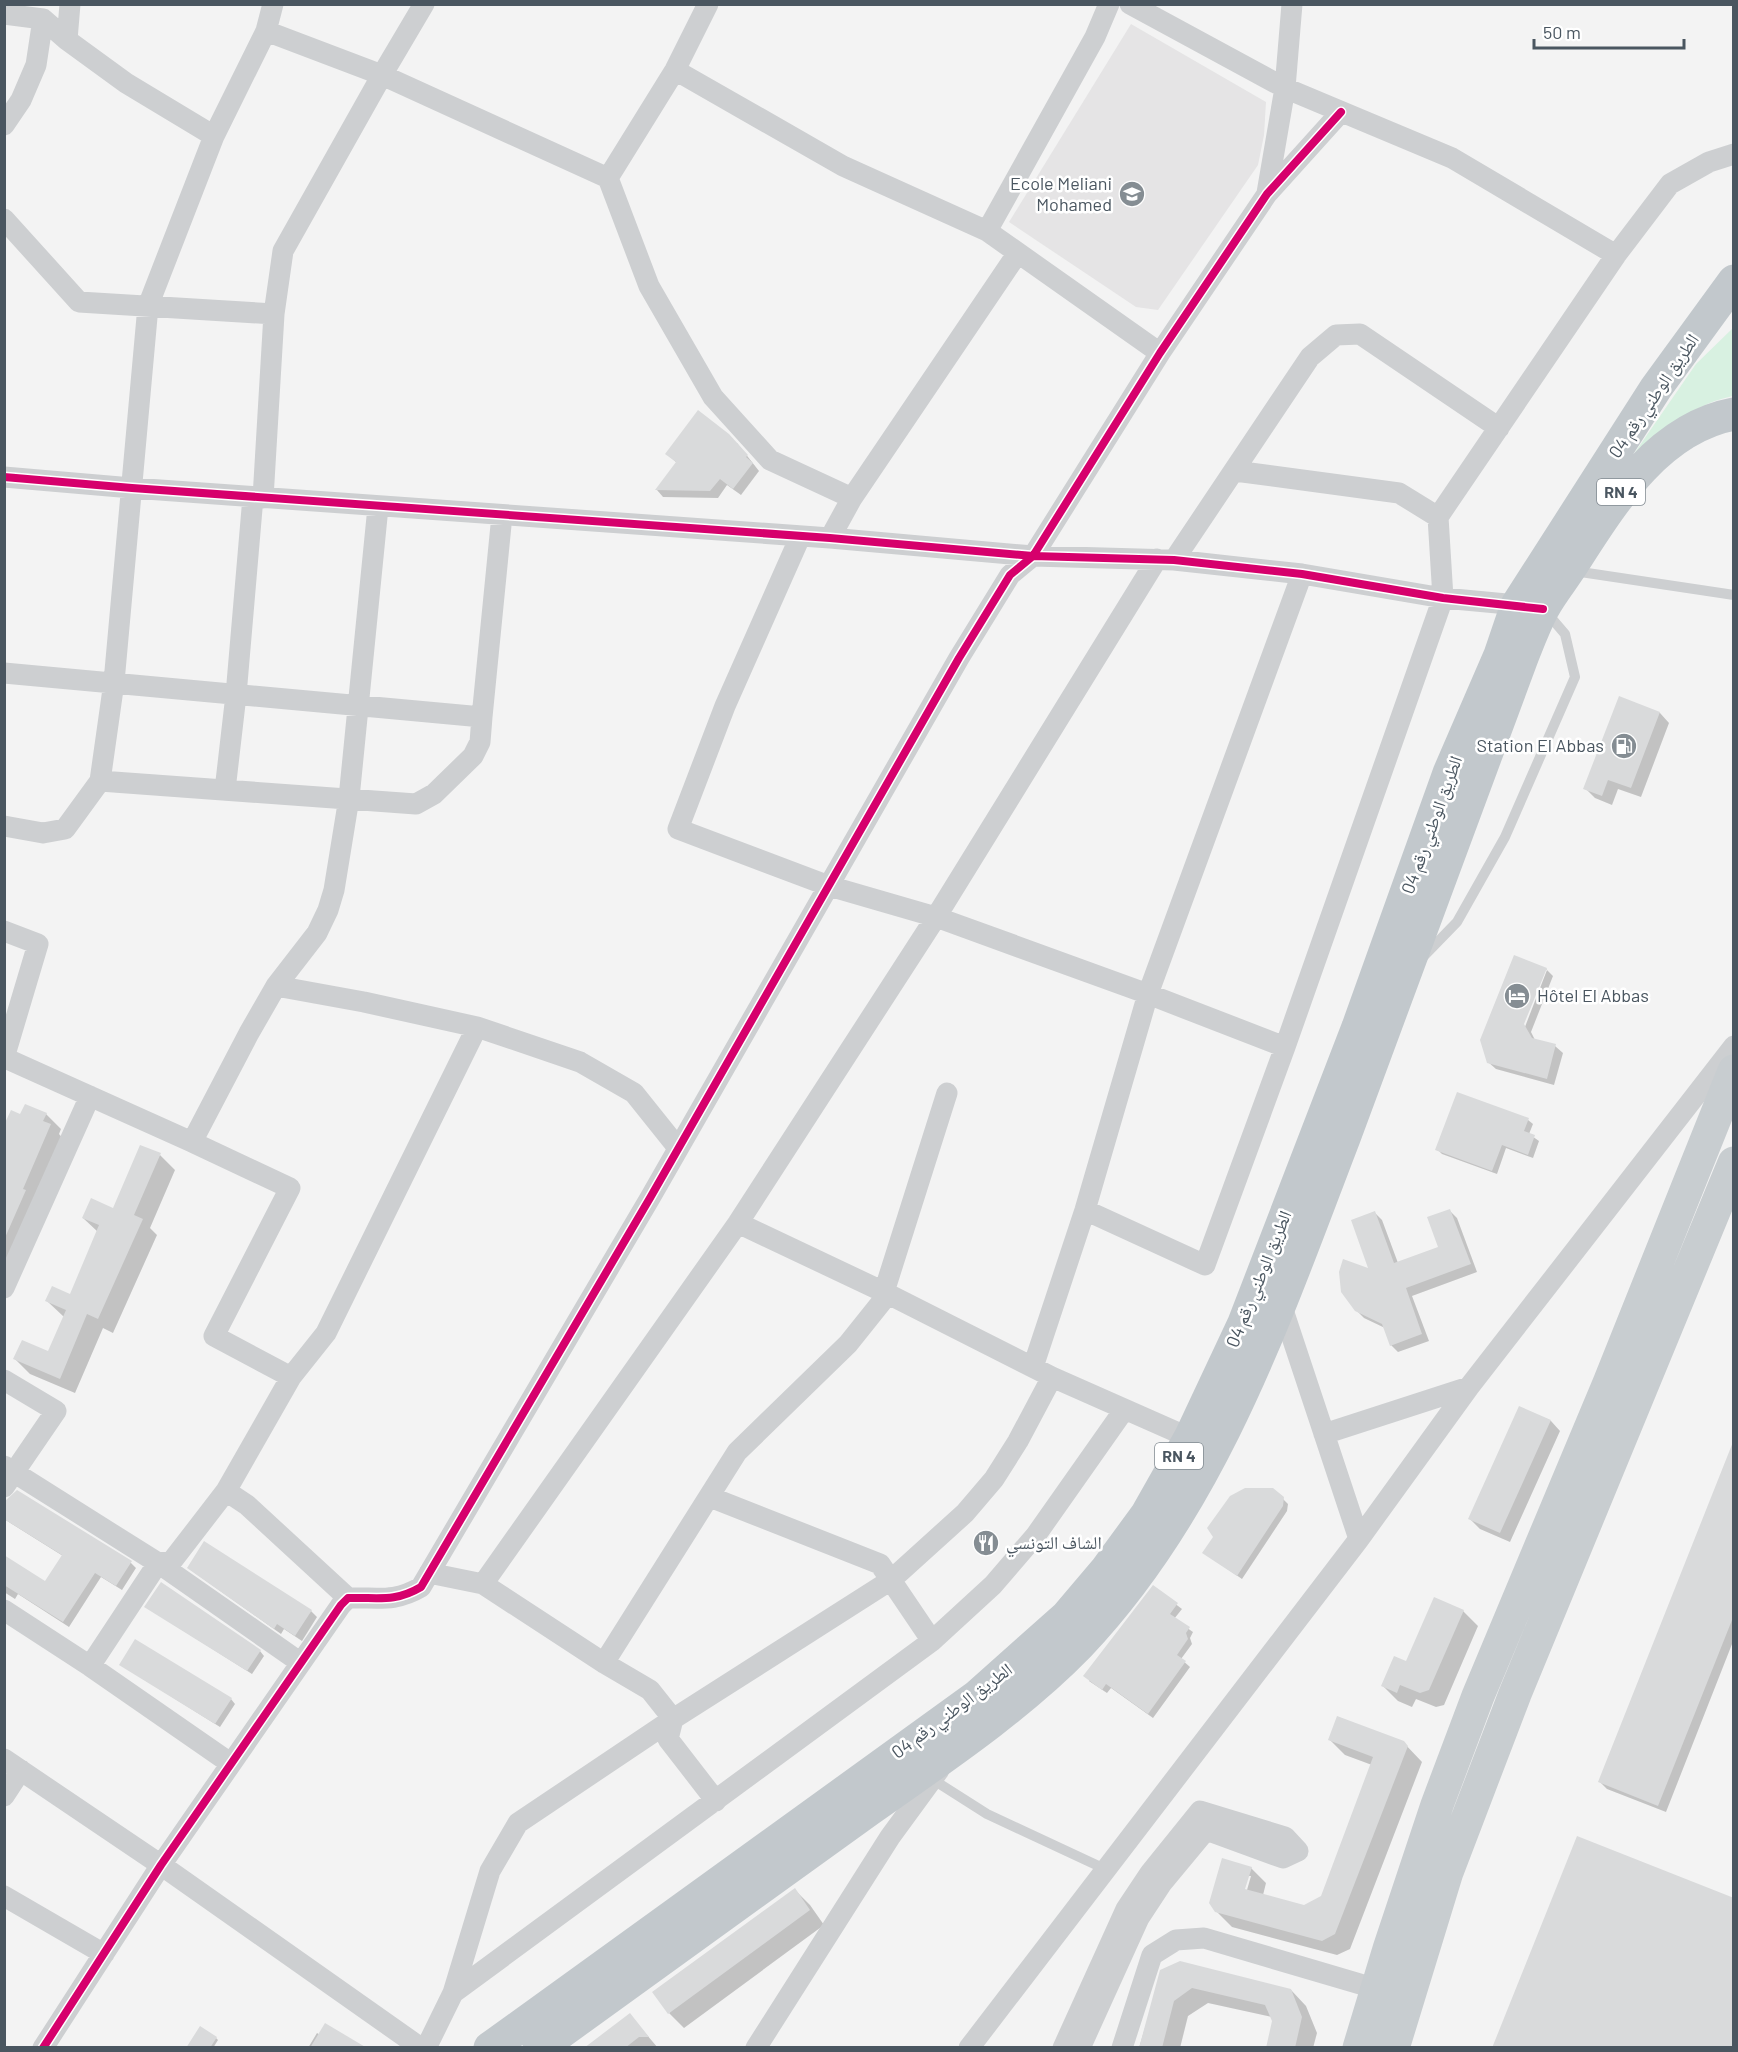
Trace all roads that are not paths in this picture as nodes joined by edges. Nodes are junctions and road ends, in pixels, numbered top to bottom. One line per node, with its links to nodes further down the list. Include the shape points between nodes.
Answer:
1 (70, 4): 11 (street)
2 (273, 4): 10 (street)
3 (424, 4): 13 (street)
4 (708, 4): 12 (street)
5 (1109, 4): 22 (street, via 1095,37)
6 (1130, 4): 14 (street)
7 (1292, 4): 14 (street)
8 (4, 14): 9 (street)
9 (43, 19): 11 (street); 16 (street, via 36,65 21,100)
10 (266, 31): 13 (street); 17 (street)
11 (67, 40): 17 (street, via 126,83)
12 (675, 70): 19 (street); 22 (street, via 843,166)
13 (382, 75): 19 (street); 28 (street, via 283,251)
14 (1284, 88): 15 (street); 20 (street)
15 (1341, 112): 20 (street); 24 (street, via 1452,158)
16 (4, 125)
17 (214, 136): 26 (street)
18 (1734, 154): 24 (street, via 1709,162 1670,184)
19 (608, 178): 37 (street, via 649,286 713,397 770,460)
20 (1267, 194): 29 (street)
21 (4, 219): 26 (street, via 79,302)
22 (987, 231): 23 (street)
23 (1017, 254): 29 (street); 37 (street)
24 (1616, 255): 32 (street)
25 (1734, 281): 30 (highway, الطريق الوطني رقم 04 / RN 4)
26 (148, 306): 28 (street); 35 (street)
27 (1734, 312): 30 (highway, RN 4)
28 (274, 314): 36 (street)
29 (1160, 353): 43 (street)
30 (1656, 388): 49 (highway, الطريق الوطني رقم 04 / RN 4)
31 (1734, 414): 45 (highway, الطريق الوطني رقم 04 / RN 4, via 1684,432 1649,460 1611,504)
32 (1500, 428): 33 (street, via 1360,334 1336,335 1310,357); 40 (street)
33 (1235, 471): 40 (street, via 1399,493); 44 (street)
34 (4, 477): 35 (street)
35 (132, 488): 36 (street); 51 (street)
36 (258, 497): 38 (street); 52 (street)
37 (852, 498): 42 (street)
38 (378, 507): 39 (street); 53 (street)
39 (502, 515): 41 (street); 54 (street)
40 (1437, 518): 48 (street)
41 (800, 537): 42 (street); 59 (street, via 724,706 678,829)
42 (830, 538): 43 (street)
43 (1033, 556): 44 (street); 59 (street, via 1010,575)
44 (1165, 560): 46 (street); 60 (street)
45 (1569, 571): 47 (lane); 49 (highway, الطريق الوطني رقم 04 / RN 4)
46 (1302, 574): 48 (street); 64 (street)
47 (1734, 595)
48 (1443, 598): 49 (street); 67 (street)
49 (1530, 607): 62 (highway, الطريق الوطني رقم 04 / RN 4, via 1522,655); 62 (lane, via 1564,634 1575,677 1505,837 1457,922); 87 (highway, الطريق الوطني رقم 04 / RN 4, via 1500,655 1449,773 1358,1027 1244,1323)
50 (4, 673): 51 (street)
51 (114, 682): 52 (street); 55 (street)
52 (236, 695): 53 (street); 56 (street)
53 (359, 706): 54 (street); 57 (street)
54 (482, 717): 57 (street, via 480,742 473,756 434,794 416,804)
55 (100, 780): 56 (street); 58 (street, via 64,829 43,832)
56 (225, 790): 57 (street)
57 (349, 798): 63 (street, via 328,910 317,933)
58 (4, 826)
59 (829, 886): 60 (street); 73 (street)
60 (936, 917): 64 (street); 76 (street)
61 (4, 931): 68 (street, via 38,944)
62 (1404, 977): 79 (highway, الطريق الوطني رقم 04 / RN 4)
63 (276, 986): 65 (street); 72 (street)
64 (1148, 994): 67 (street); 75 (street)
65 (477, 1027): 73 (street, via 580,1062 634,1093); 81 (street, via 326,1334)
66 (1734, 1046): 84 (street)
67 (1285, 1047): 75 (street, via 1205,1265)
68 (5, 1058): 71 (street)
69 (1734, 1071): 113 (main road, via 1610,1383 1478,1696 1437,1805)
70 (947, 1093): 78 (street)
71 (90, 1096): 72 (street); 77 (street)
72 (192, 1142): 81 (street, via 290,1188 214,1336)
73 (678, 1148): 93 (street)
74 (1734, 1163): 126 (main road, via 1515,1694 1447,1872)
75 (1085, 1210): 80 (street)
76 (738, 1223): 78 (street); 95 (street)
77 (4, 1288)
78 (886, 1293): 80 (street); 90 (street, via 848,1344 737,1452)
79 (1281, 1304): 86 (street); 103 (highway, الطريق الوطني رقم 04 / RN 4, via 1197,1483 1161,1542 1079,1644 1034,1687)
80 (1033, 1367): 82 (street)
81 (291, 1377): 89 (street)
82 (1052, 1377): 85 (street); 94 (street, via 994,1479 965,1513)
83 (4, 1380): 88 (street, via 56,1411)
84 (1469, 1387): 86 (street); 91 (street)
85 (1124, 1410): 87 (street); 98 (street, via 1036,1535 993,1585)
86 (1324, 1434): 91 (street)
87 (1190, 1438): 118 (highway, الطريق الوطني رقم 04 / RN 4, via 1147,1514 1106,1570 1067,1616 1025,1655 976,1697)
88 (8, 1475): 92 (street)
89 (226, 1491): 92 (street, via 172,1561); 96 (street, via 247,1505)
90 (710, 1497): 94 (street, via 880,1564); 100 (street)
91 (1359, 1539): 110 (street)
92 (158, 1563): 99 (street); 101 (street)
93 (429, 1573): 95 (street); 96 (street, via 421,1587 392,1599)
94 (891, 1580): 98 (street); 102 (street)
95 (483, 1584): 100 (street)
96 (348, 1598): 99 (street)
97 (4, 1610): 101 (street)
98 (932, 1641): 108 (street)
99 (301, 1663): 104 (street)
100 (604, 1663): 102 (street, via 650,1690)
101 (90, 1666): 104 (street)
102 (673, 1719): 108 (street, via 668,1739); 114 (street, via 518,1823 490,1871)
103 (955, 1748): 106 (street); 119 (highway, الطريق الوطني رقم 04 / RN 4)
104 (230, 1763): 109 (street)
105 (13, 1764): 107 (street); 109 (street)
106 (932, 1779): 110 (lane, via 987,1814); 120 (street, via 890,1837)
107 (4, 1796)
108 (716, 1802): 114 (street)
109 (161, 1865): 112 (street); 116 (street)
110 (1105, 1869): 121 (street)
111 (4, 1896): 112 (street)
112 (104, 1954): 115 (street)
113 (1377, 1989): 124 (street, via 1204,1938 1176,1940 1152,1954); 125 (main road)
114 (453, 1993): 117 (street)
115 (44, 2048)
116 (421, 2048)
117 (426, 2048)
118 (490, 2048)
119 (539, 2048)
120 (756, 2048)
121 (969, 2048)
122 (1063, 2048): 123 (street, via 1126,1909 1200,1811 1284,1837 1298,1851 1283,1858 1206,1830 1138,1918)
123 (1080, 2048)
124 (1122, 2048)
125 (1359, 2048)
126 (1393, 2048)

